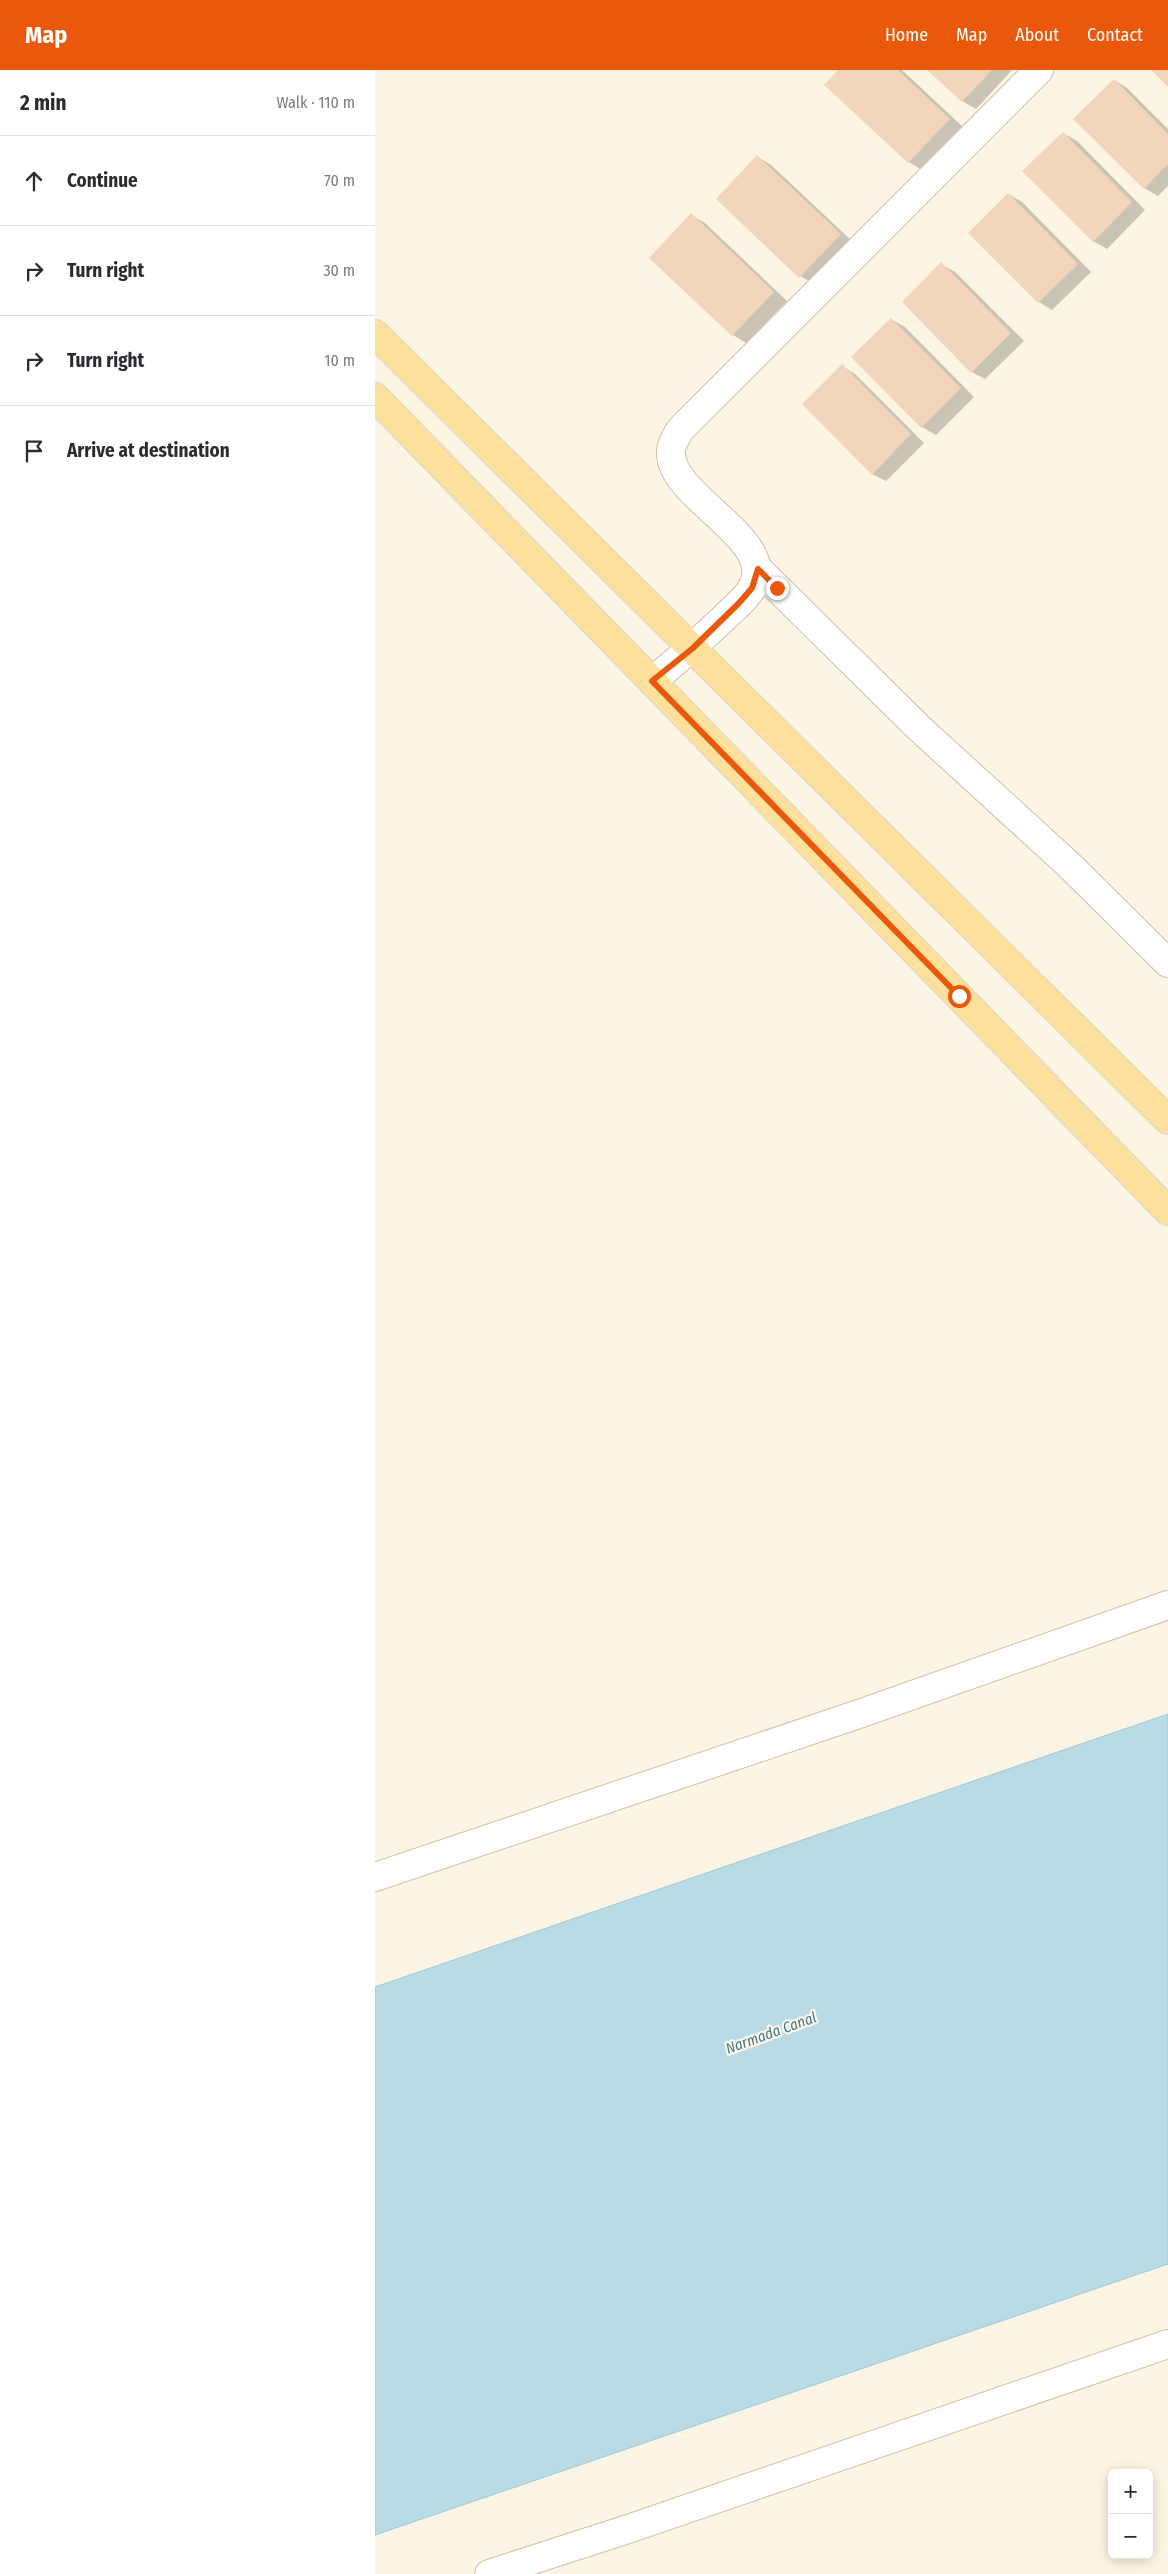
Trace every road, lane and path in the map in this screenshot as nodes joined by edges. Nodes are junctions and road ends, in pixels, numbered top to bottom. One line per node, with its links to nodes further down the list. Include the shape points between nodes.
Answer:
1 (1039, 70): 4 (street, via 680,430 671,454 675,467 691,489 753,553)
2 (375, 334): 5 (main road)
3 (375, 397): 6 (main road)
4 (758, 569): 5 (street, via 752,588); 7 (street, via 918,727 1068,864)
5 (693, 648): 6 (street); 8 (main road)
6 (652, 681): 9 (main road)
7 (1168, 963)
8 (1168, 1120)
9 (1168, 1211)
10 (1168, 1605): 11 (street, via 856,1716)
11 (375, 1877)
12 (1168, 2344): 13 (street)
13 (489, 2574)

